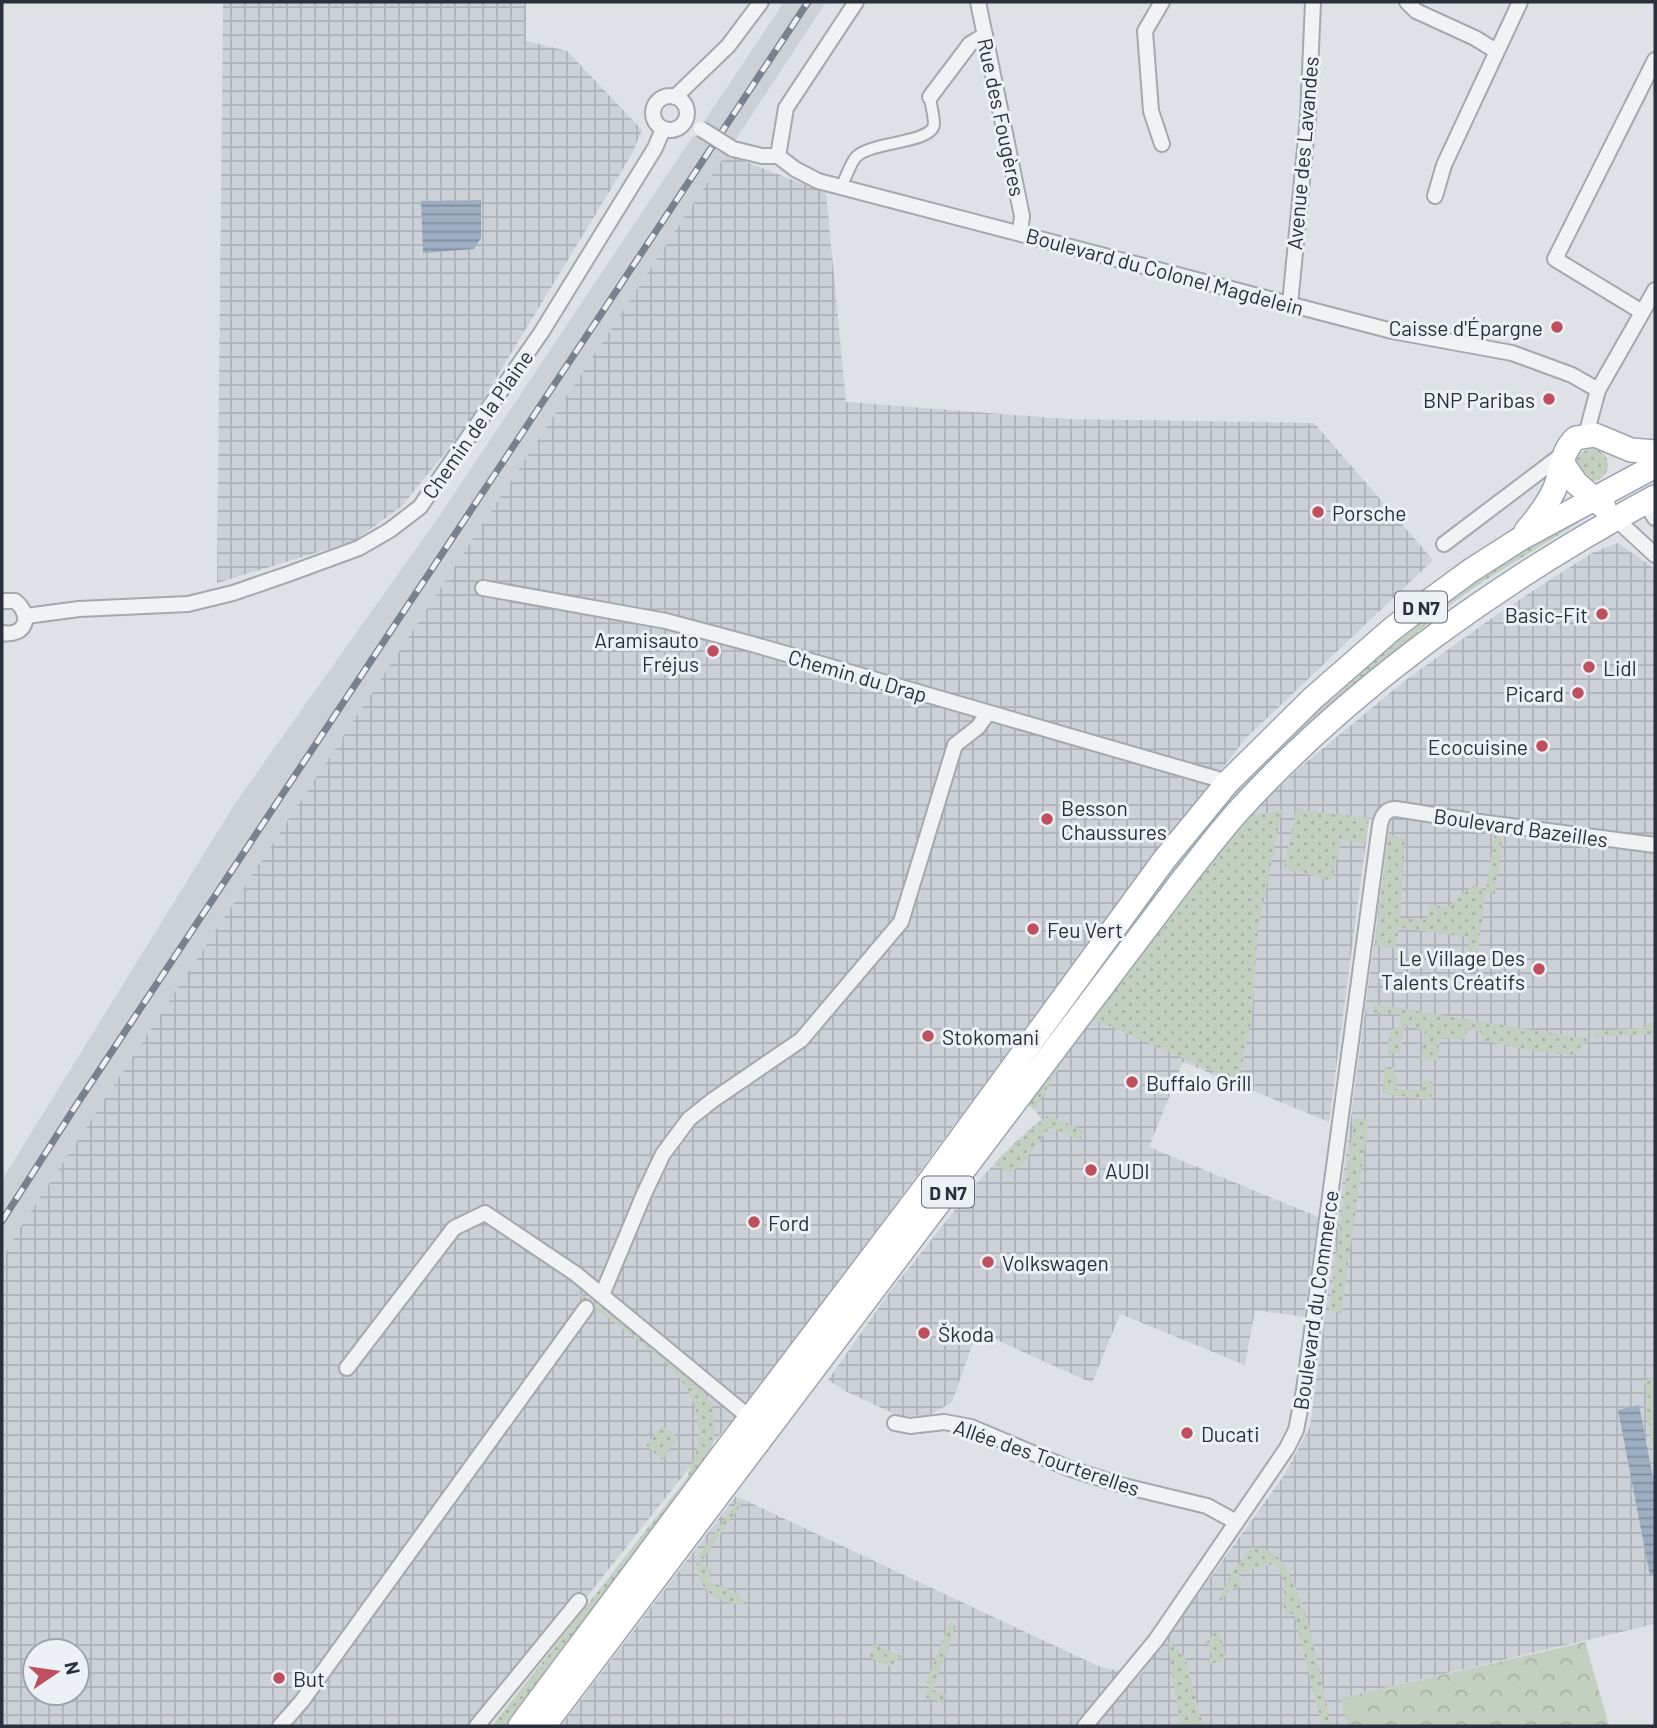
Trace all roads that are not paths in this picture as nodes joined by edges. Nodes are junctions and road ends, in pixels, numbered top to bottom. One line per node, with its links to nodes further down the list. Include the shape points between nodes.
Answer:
1 (761, 2): 11 (street, via 728,46)
2 (856, 2): 16 (street, via 786,108)
3 (978, 2): 8 (street, Rue des Fougères)
4 (1162, 2): 15 (street, via 1145,31 1151,111)
5 (1312, 2): 21 (street, Avenue des Lavandes, via 1308,118)
6 (1407, 2): 9 (street, via 1416,11)
7 (1520, 2): 9 (street)
8 (985, 35): 12 (street, via 970,44); 19 (street, Rue des Fougères, via 1022,216)
9 (1496, 51): 18 (street, via 1444,165)
10 (1655, 60): 22 (street, via 1555,259)
11 (676, 97): 13 (street, via 686,107); 14 (street, via 662,98 654,107 654,119)
12 (930, 97): 17 (street, via 931,132 873,147 856,158)
13 (686, 120): 14 (street, via 673,130); 16 (street, Boulevard du Colonel Magdelein, bridge, via 733,149)
14 (663, 129): 37 (street, Chemin de la Plaine, via 541,333 420,507 390,530 359,548 233,593 188,604 79,608)
15 (1162, 144)
16 (778, 156): 17 (street, Boulevard du Colonel Magdelein, via 818,181)
17 (841, 187): 19 (street, Boulevard du Colonel Magdelein)
18 (1435, 196)
19 (1020, 233): 21 (street, Boulevard du Colonel Magdelein)
20 (1655, 290): 22 (street)
21 (1290, 304): 23 (street, Boulevard du Colonel Magdelein, via 1406,335 1512,353 1572,375)
22 (1642, 312): 23 (street)
23 (1598, 390): 24 (street)
24 (1595, 436): 25 (main road, via 1631,450); 26 (main road, via 1576,438 1568,444); 28 (main road)
25 (1655, 452)
26 (1563, 459): 29 (main road, via 1576,484); 32 (main road, via 1550,498); 33 (street)
27 (1655, 466): 28 (main road, D N7)
28 (1629, 480): 29 (main road, D N7); 30 (main road)
29 (1594, 498): 31 (main road); 32 (main road, D N7)
30 (1652, 506): 31 (main road, D N7)
31 (1616, 519): 34 (street); 53 (main road, D N7, via 1503,588 1411,653 1242,807)
32 (1520, 540): 40 (main road, D N7, via 1392,629 1311,699)
33 (1444, 544)
34 (1655, 555)
35 (483, 588): 39 (street, Chemin du Drap, via 666,621)
36 (2, 601): 37 (street, via 15,601)
37 (26, 616): 38 (street, via 19,631)
38 (2, 634)
39 (988, 713): 40 (street, Chemin du Drap); 43 (street, via 956,745 901,922 801,1040 689,1119 663,1154 643,1194)
40 (1228, 782): 46 (main road, D N7, via 1156,871)
41 (1387, 811): 42 (street, Boulevard Bazeilles); 48 (street, Boulevard du Commerce, via 1380,825 1296,1430)
42 (1655, 845)
43 (602, 1296): 45 (street, via 485,1213 454,1228); 46 (street)
44 (586, 1308): 50 (street)
45 (347, 1368)
46 (750, 1418): 52 (main road, D N7)
47 (895, 1423): 48 (street, Allée des Tourterelles, via 944,1422 971,1427 1068,1468 1207,1506)
48 (1236, 1522): 54 (street, Boulevard du Commerce, via 1156,1640)
49 (579, 1601): 51 (street)
50 (280, 1726)
51 (477, 1726)
52 (520, 1726)
53 (544, 1726)
54 (1085, 1726)

